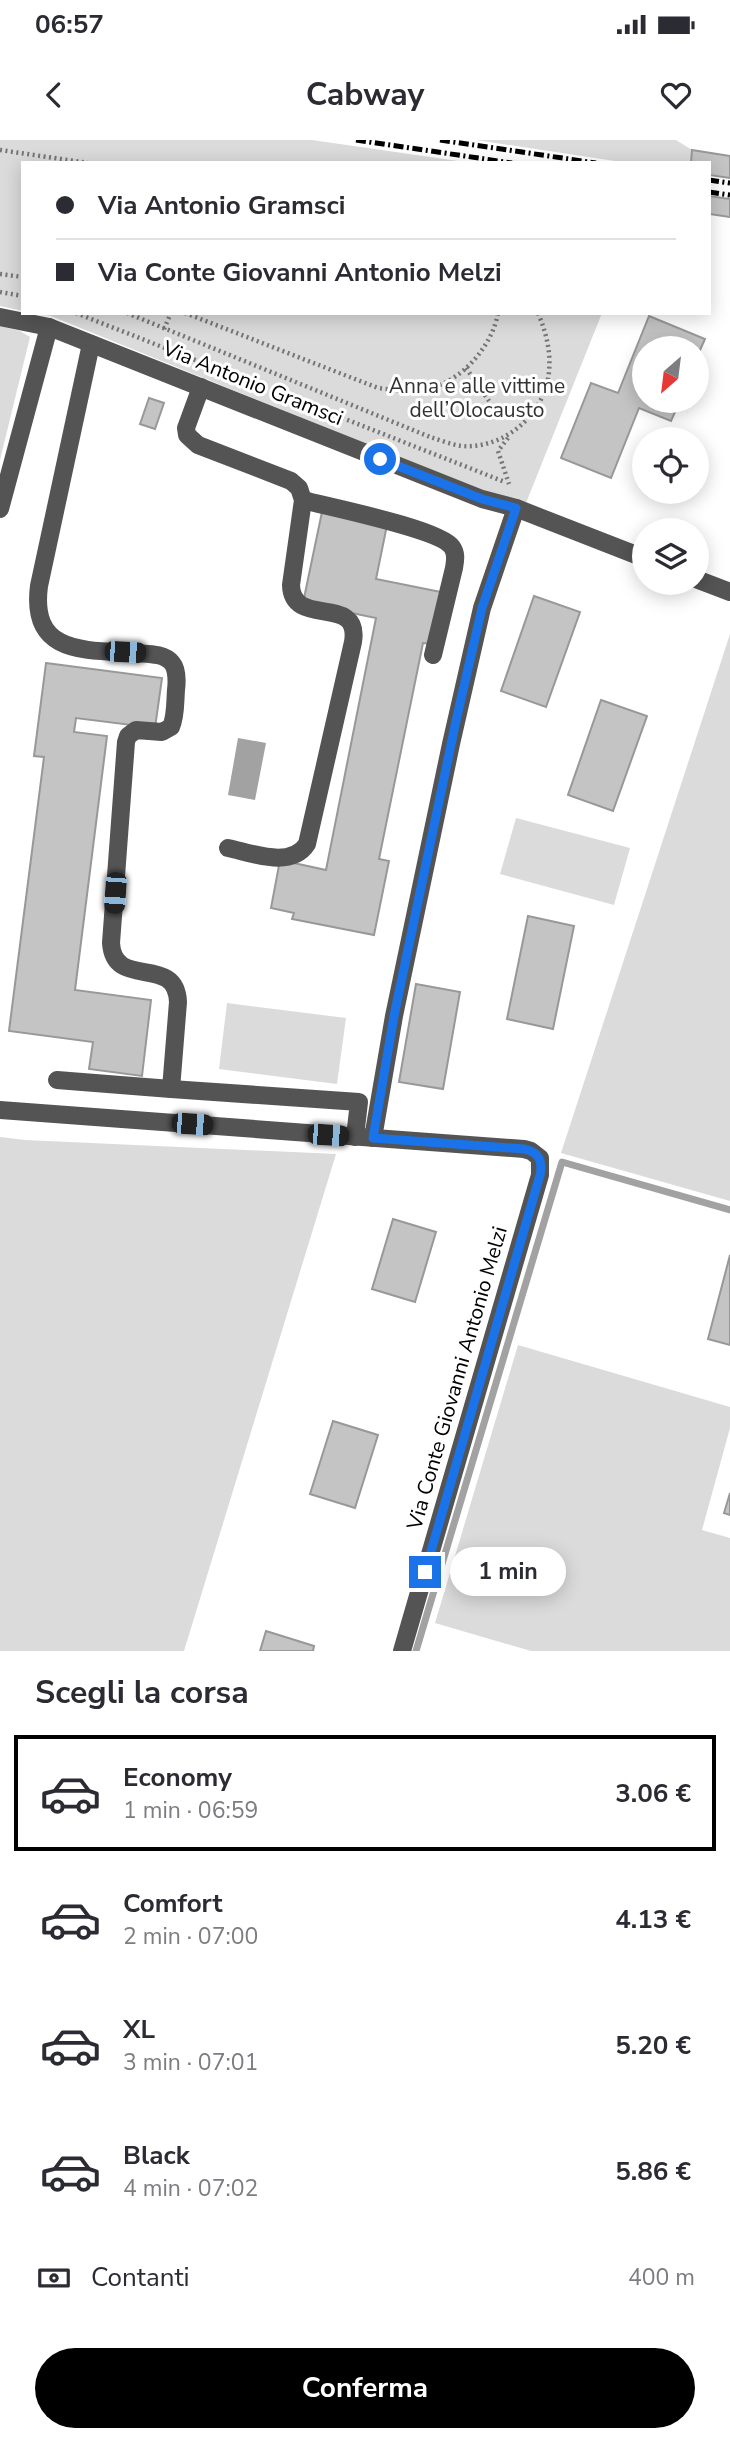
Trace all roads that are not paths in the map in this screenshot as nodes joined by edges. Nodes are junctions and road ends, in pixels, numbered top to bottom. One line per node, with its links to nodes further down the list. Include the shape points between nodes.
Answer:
1 (0, 317): 2 (street, Via Antonio Gramsci)
2 (49, 327): 3 (street, Via Antonio Gramsci); 7 (street)
3 (91, 344): 4 (street, Via Antonio Gramsci); 14 (street, via 39,586 37,614 46,632 61,642 89,650 159,656 175,669 171,727 162,732 136,730 126,742 111,943 122,966 160,975 177,989)
4 (201, 387): 5 (street, via 186,428 188,438 291,481); 6 (street, Via Antonio Gramsci, via 482,499)
5 (303, 500): 11 (street, via 419,530 452,547 455,563); 12 (street, via 293,596 305,607 349,620 353,642 307,844 298,854 285,858)
6 (516, 508): 8 (street, Via Antonio Gramsci); 16 (street, via 482,608)
7 (0, 509)
8 (632, 553)
9 (709, 584): 10 (street)
10 (730, 593)
11 (433, 655)
12 (228, 848)
13 (57, 1080): 14 (street)
14 (171, 1089): 16 (street, via 359,1102)
15 (0, 1110): 16 (street)
16 (364, 1137): 17 (street, Via Conte Giovanni Antonio Melzi, via 524,1149 540,1158 540,1175)
17 (402, 1651)

